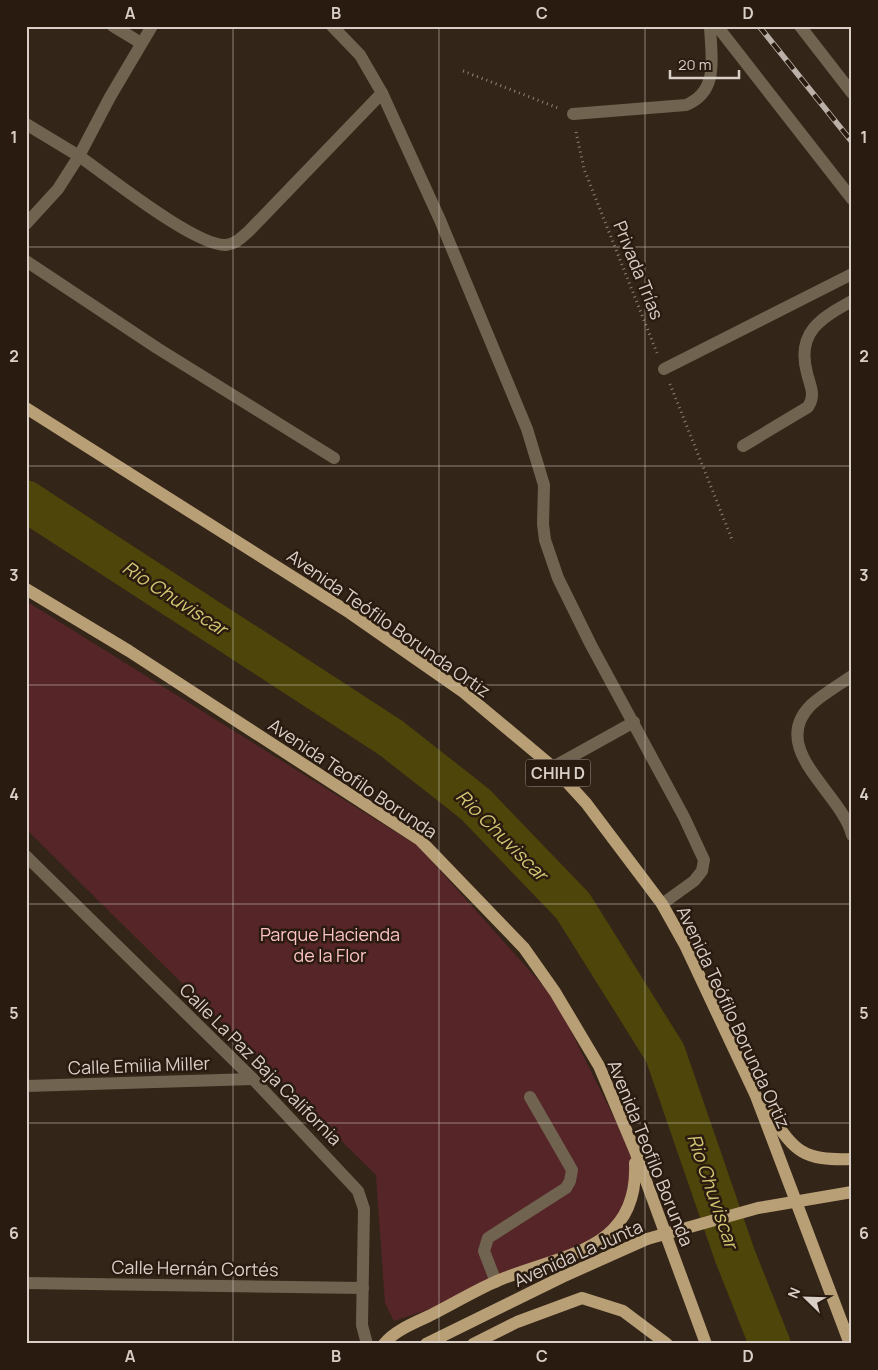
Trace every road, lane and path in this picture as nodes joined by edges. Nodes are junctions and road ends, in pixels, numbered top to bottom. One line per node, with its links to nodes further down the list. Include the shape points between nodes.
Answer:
1 (113, 26): 7 (street)
2 (152, 26): 7 (street)
3 (332, 26): 9 (street, via 360,55)
4 (710, 26): 11 (street, via 711,73 704,94 696,101 686,105)
5 (716, 26): 14 (street)
6 (800, 26): 10 (street)
7 (141, 43): 13 (street)
8 (463, 71): 11 (path)
9 (382, 93): 13 (street, via 249,231 229,245 202,238 176,223); 26 (street, via 444,229 527,429 544,485 542,524 558,578)
10 (852, 93)
11 (573, 114): 19 (path, Privada Trías, via 584,169)
12 (26, 124): 13 (street)
13 (80, 156): 15 (street, via 58,189)
14 (852, 200)
15 (26, 224)
16 (26, 261): 22 (street, via 157,348)
17 (852, 274): 19 (street)
18 (852, 301): 21 (street, via 823,316 810,334 804,355 812,386 808,407)
19 (664, 369): 23 (path, Privada Trías)
20 (26, 408): 27 (main road, Avenida Teófilo Borunda Ortiz / CHIH D, via 350,613 462,690)
21 (743, 446)
22 (334, 458)
23 (733, 542)
24 (26, 589): 35 (main road, Avenida Teofilo Borunda, via 128,651 420,840 524,948 555,992 599,1066)
25 (852, 676): 28 (street, via 811,706 803,718 797,742 802,758 844,816)
26 (634, 722): 27 (street); 30 (street, via 704,860 702,871 694,881)
27 (553, 767): 30 (main road, Avenida Teófilo Borunda Ortiz / CHIH D, via 586,803)
28 (852, 835)
29 (26, 856): 31 (street, Calle La Paz Baja California)
30 (662, 904): 33 (main road, Avenida Teófilo Borunda Ortiz / CHIH D)
31 (253, 1079): 32 (street, Calle Emilia Miller); 40 (street, Calle La Paz Baja California, via 358,1190 364,1209)
32 (26, 1086)
33 (756, 1096): 36 (main road, via 804,1154 817,1159); 48 (main road, Avenida Teófilo Borunda Ortiz / CHIH D)
34 (530, 1097): 38 (street, via 572,1170 572,1176 566,1188 488,1238 484,1251)
35 (635, 1151): 38 (main road, via 636,1190 626,1215 617,1227 585,1249); 47 (main road, Avenida Teofilo Borunda)
36 (852, 1159)
37 (852, 1192): 44 (main road, Avenida La Junta, bridge, via 758,1208 647,1239)
38 (496, 1282): 43 (main road, via 409,1326)
39 (26, 1283): 40 (street, Calle Hernán Cortés)
40 (363, 1288): 42 (street, Calle La Paz Baja California, via 362,1326)
41 (852, 1333): 48 (main road)
42 (367, 1344)
43 (384, 1344)
44 (426, 1344)
45 (473, 1344): 46 (main road, via 517,1322 582,1298 623,1311)
46 (668, 1344)
47 (706, 1344)
48 (850, 1344)

